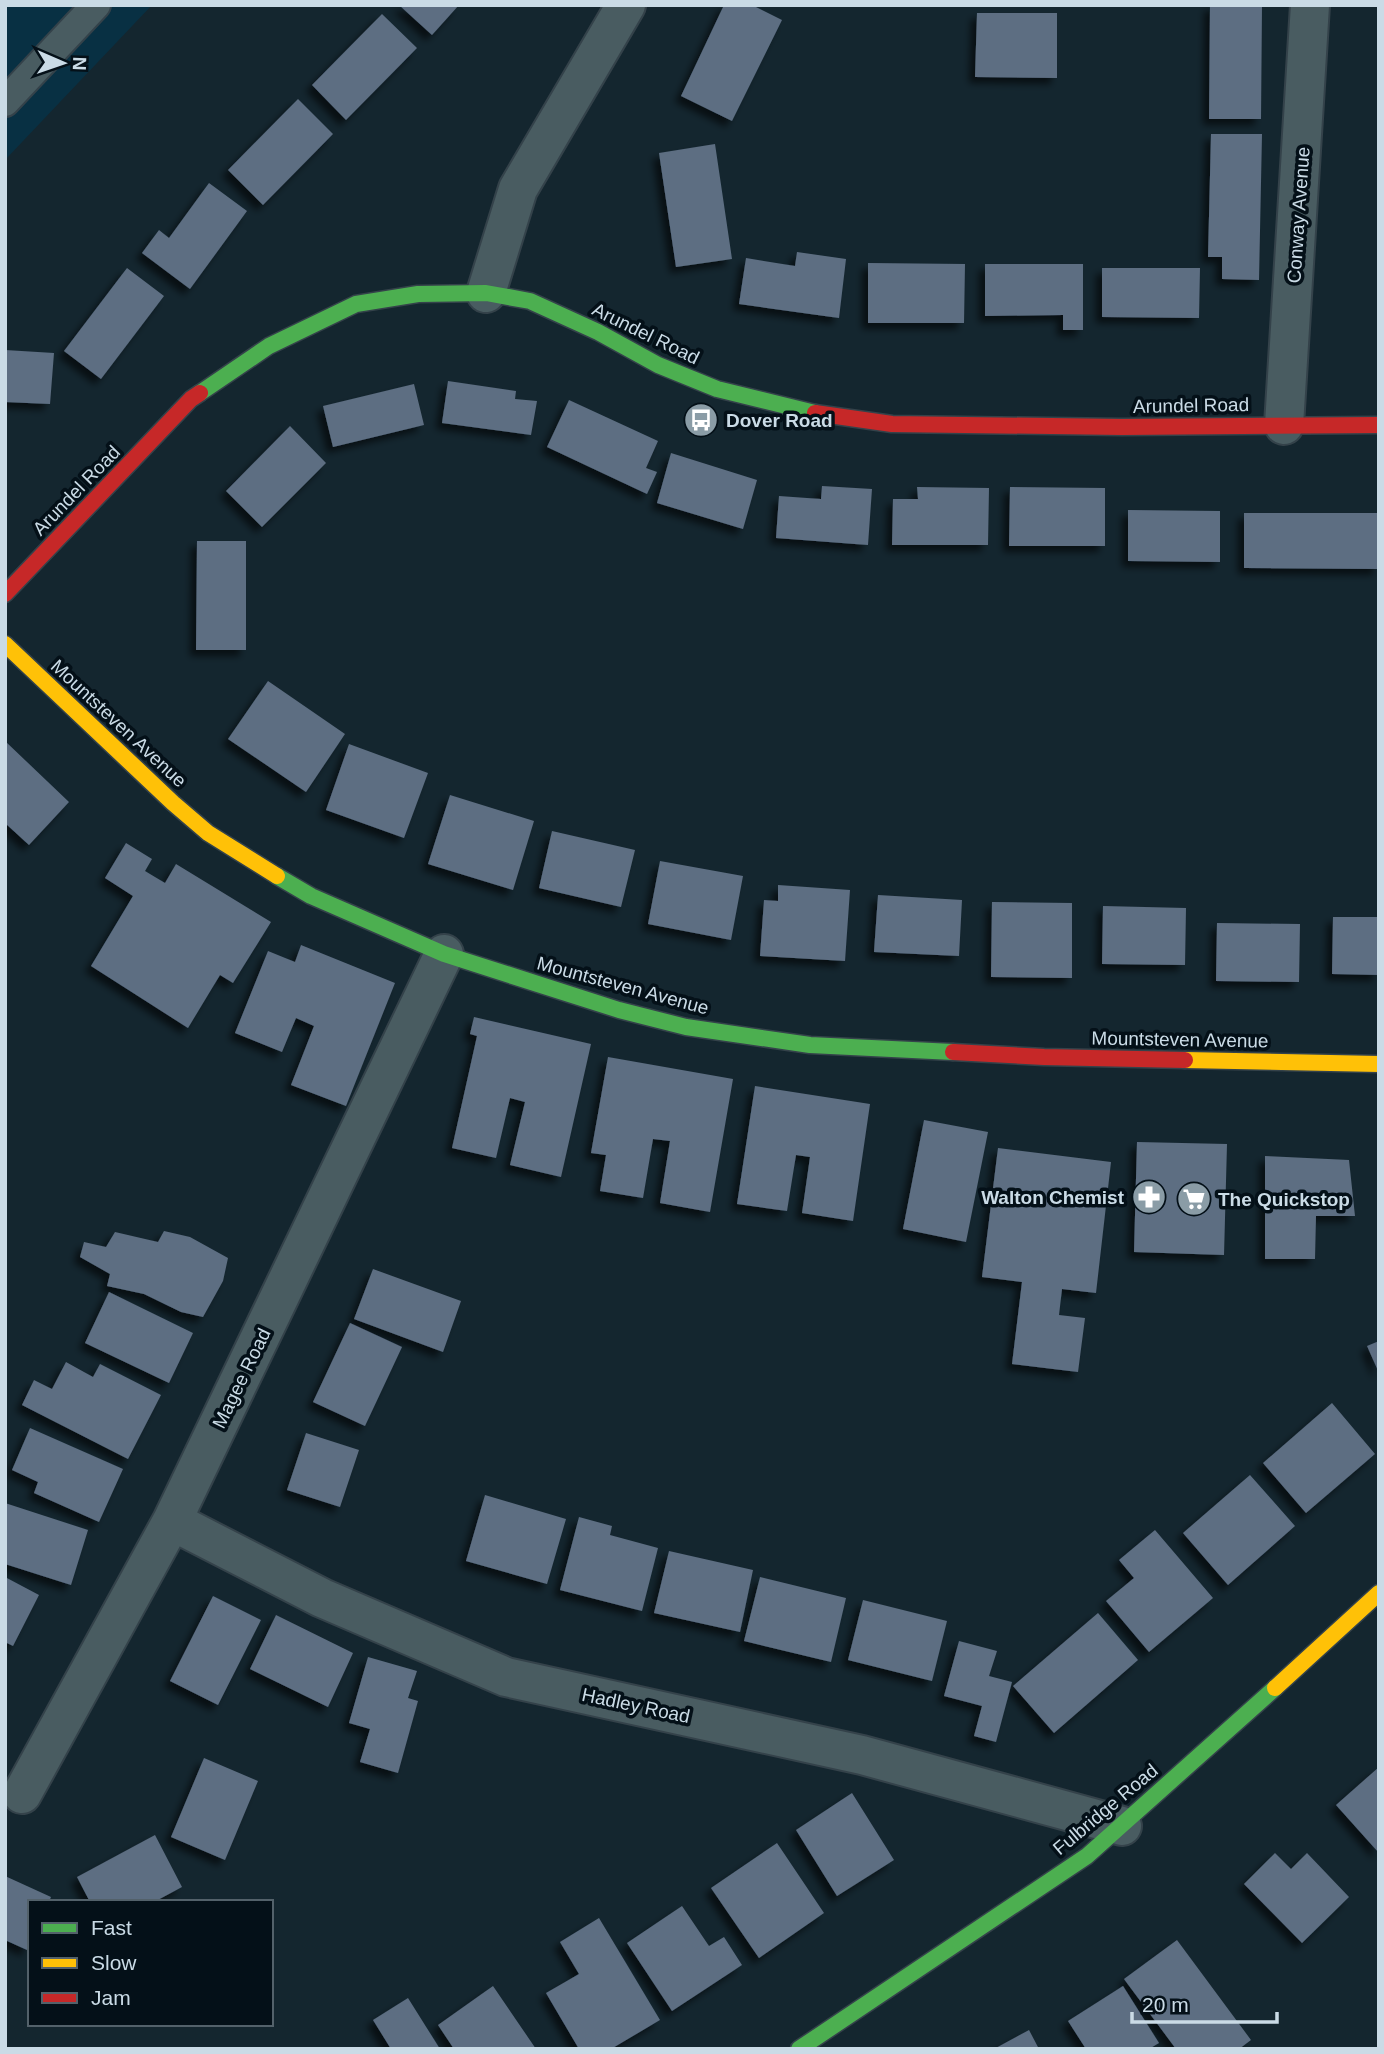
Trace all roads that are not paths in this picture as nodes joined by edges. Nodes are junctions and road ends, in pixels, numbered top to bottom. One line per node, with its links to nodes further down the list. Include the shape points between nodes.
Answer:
1 (96, 5): 4 (lane)
2 (626, 5): 5 (street, via 518,188)
3 (1310, 5): 6 (street, Conway Avenue)
4 (5, 102)
5 (486, 293): 6 (street, Arundel Road, via 530,301 717,389 801,411 903,424); 8 (street, Arundel Road, via 418,294 356,304 269,346 191,399)
6 (1284, 425): 7 (street, Arundel Road)
7 (1379, 425)
8 (5, 594)
9 (5, 644): 10 (street, Mountsteven Avenue, via 208,833 311,896)
10 (444, 954): 11 (street, Mountsteven Avenue, via 686,1027 810,1045 1044,1057); 12 (street, Magee Road)
11 (1379, 1064)
12 (172, 1521): 14 (street, Magee Road); 15 (street, Hadley Road, via 322,1598 506,1677 862,1755)
13 (1379, 1593): 15 (street, Fulbridge Road)
14 (22, 1794)
15 (1122, 1826): 16 (street, Fulbridge Road, via 1087,1856)
16 (799, 2049)

